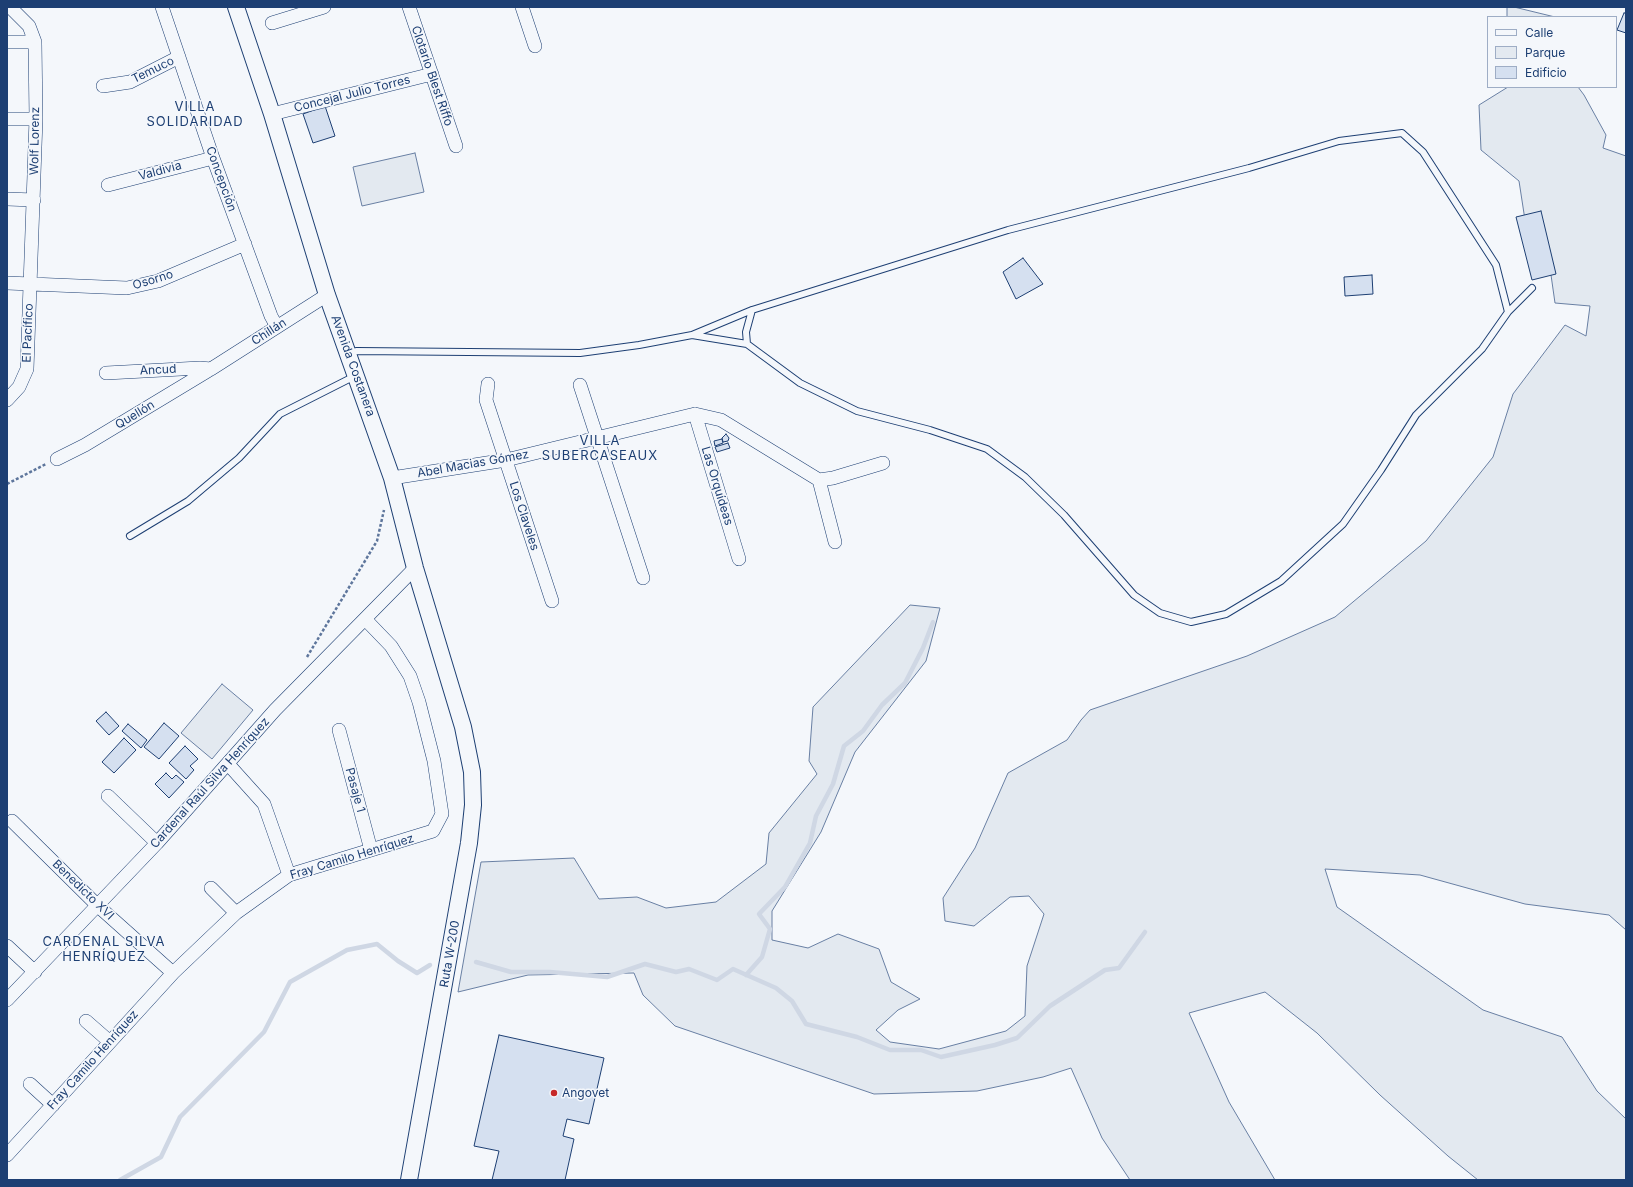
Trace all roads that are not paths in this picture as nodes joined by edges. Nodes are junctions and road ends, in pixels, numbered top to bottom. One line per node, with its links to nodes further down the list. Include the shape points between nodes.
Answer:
1 (10, 7): 9 (street, Wolf Lorenz, via 29,26)
2 (162, 7): 11 (street, Concepción)
3 (236, 7): 14 (street, Avenida Costanera)
4 (324, 7): 7 (street)
5 (409, 7): 12 (street, Clotario Blest Riffo)
6 (522, 7): 10 (street)
7 (272, 23)
8 (7, 42): 9 (street)
9 (36, 42): 15 (street, Wolf Lorenz)
10 (535, 46)
11 (179, 57): 13 (street, Temuco, via 130,82); 18 (street, Concepción)
12 (432, 74): 14 (street, Concejal Julio Torres); 17 (street, Clotario Blest Riffo)
13 (103, 86)
14 (272, 114): 26 (street, Avenida Costanera)
15 (36, 118): 16 (street); 21 (street, Wolf Lorenz)
16 (7, 119)
17 (456, 146)
18 (213, 158): 19 (street, Valdivia); 22 (street, Concepción)
19 (108, 185)
20 (7, 199): 21 (street)
21 (34, 200): 24 (street, Wolf Lorenz)
22 (245, 244): 24 (street, Osorno, via 158,281 127,288); 29 (street, Concepción)
23 (7, 282): 24 (street, Osorno)
24 (30, 284): 38 (street, El Pacífico, via 27,369 19,387)
25 (1532, 288): 28 (lane)
26 (327, 295): 29 (street, Chillán); 32 (street, Avenida Costanera)
27 (752, 310): 28 (lane, via 1008,230 1249,168 1339,141 1402,133 1423,152 1496,265); 30 (lane); 31 (lane, via 746,332)
28 (1508, 312): 31 (lane, via 1482,349 1416,415 1343,524 1281,581 1226,614 1191,622 1160,613 1134,595 1047,498 1025,477 987,450 930,430 857,411 800,383)
29 (277, 327): 33 (street, Chillán)
30 (692, 334): 31 (lane); 32 (lane, via 580,353 357,350)
31 (747, 344)
32 (349, 353): 35 (street, Avenida Costanera)
33 (211, 369): 34 (street, Ancud); 41 (street, Quellón, via 85,445)
34 (106, 373)
35 (356, 375): 44 (street, Avenida Costanera); 46 (lane, via 280,414 239,458 188,501)
36 (488, 384): 42 (street, Los Claveles, via 486,400)
37 (580, 385): 40 (street)
38 (7, 400)
39 (694, 414): 40 (street, Abel Macias Gómez); 45 (street, Abel Macias Gómez, via 721,420); 48 (street, Las Orquídeas)
40 (596, 438): 42 (street, Abel Macias Gómez); 50 (street)
41 (57, 459)
42 (506, 460): 44 (street, Abel Macias Gómez); 51 (street, Los Claveles)
43 (883, 462): 45 (street)
44 (392, 478): 49 (street, Avenida Costanera)
45 (819, 480): 47 (street)
46 (130, 536)
47 (835, 542)
48 (739, 559)
49 (415, 568): 52 (street, Cardenal Raúl Silva Henríquez); 53 (street, Avenida Costanera)
50 (642, 578)
51 (552, 601)
52 (365, 619): 55 (street, Cardenal Raúl Silva Henríquez, via 275,710); 59 (street, Fray Camilo Henríquez, via 391,646 410,676 434,761 442,814 433,832)
53 (463, 727): 73 (street, Ruta W-200, via 472,772 474,805 470,843)
54 (339, 730): 59 (street, Pasaje 1)
55 (228, 764): 58 (street, Cardenal Raúl Silva Henríquez); 60 (street, via 264,804)
56 (108, 796): 58 (street)
57 (12, 821): 62 (street, Benedicto XVI)
58 (157, 843): 62 (street, Cardenal Raúl Silva Henríquez)
59 (371, 850): 60 (street, Fray Camilo Henríquez)
60 (290, 875): 63 (street, Fray Camilo Henríquez)
61 (211, 888): 63 (street)
62 (98, 906): 65 (street, Cardenal Raúl Silva Henríquez); 66 (street, Benedicto XVI)
63 (236, 912): 66 (street, Fray Camilo Henríquez)
64 (7, 946): 65 (street)
65 (35, 972): 67 (street, Cardenal Raúl Silva Henríquez)
66 (173, 973): 69 (street, Fray Camilo Henríquez)
67 (7, 1000)
68 (86, 1021): 69 (street)
69 (110, 1042): 71 (street, Fray Camilo Henríquez)
70 (30, 1084): 71 (street)
71 (53, 1105): 72 (street, Fray Camilo Henríquez)
72 (7, 1155)
73 (409, 1180)

